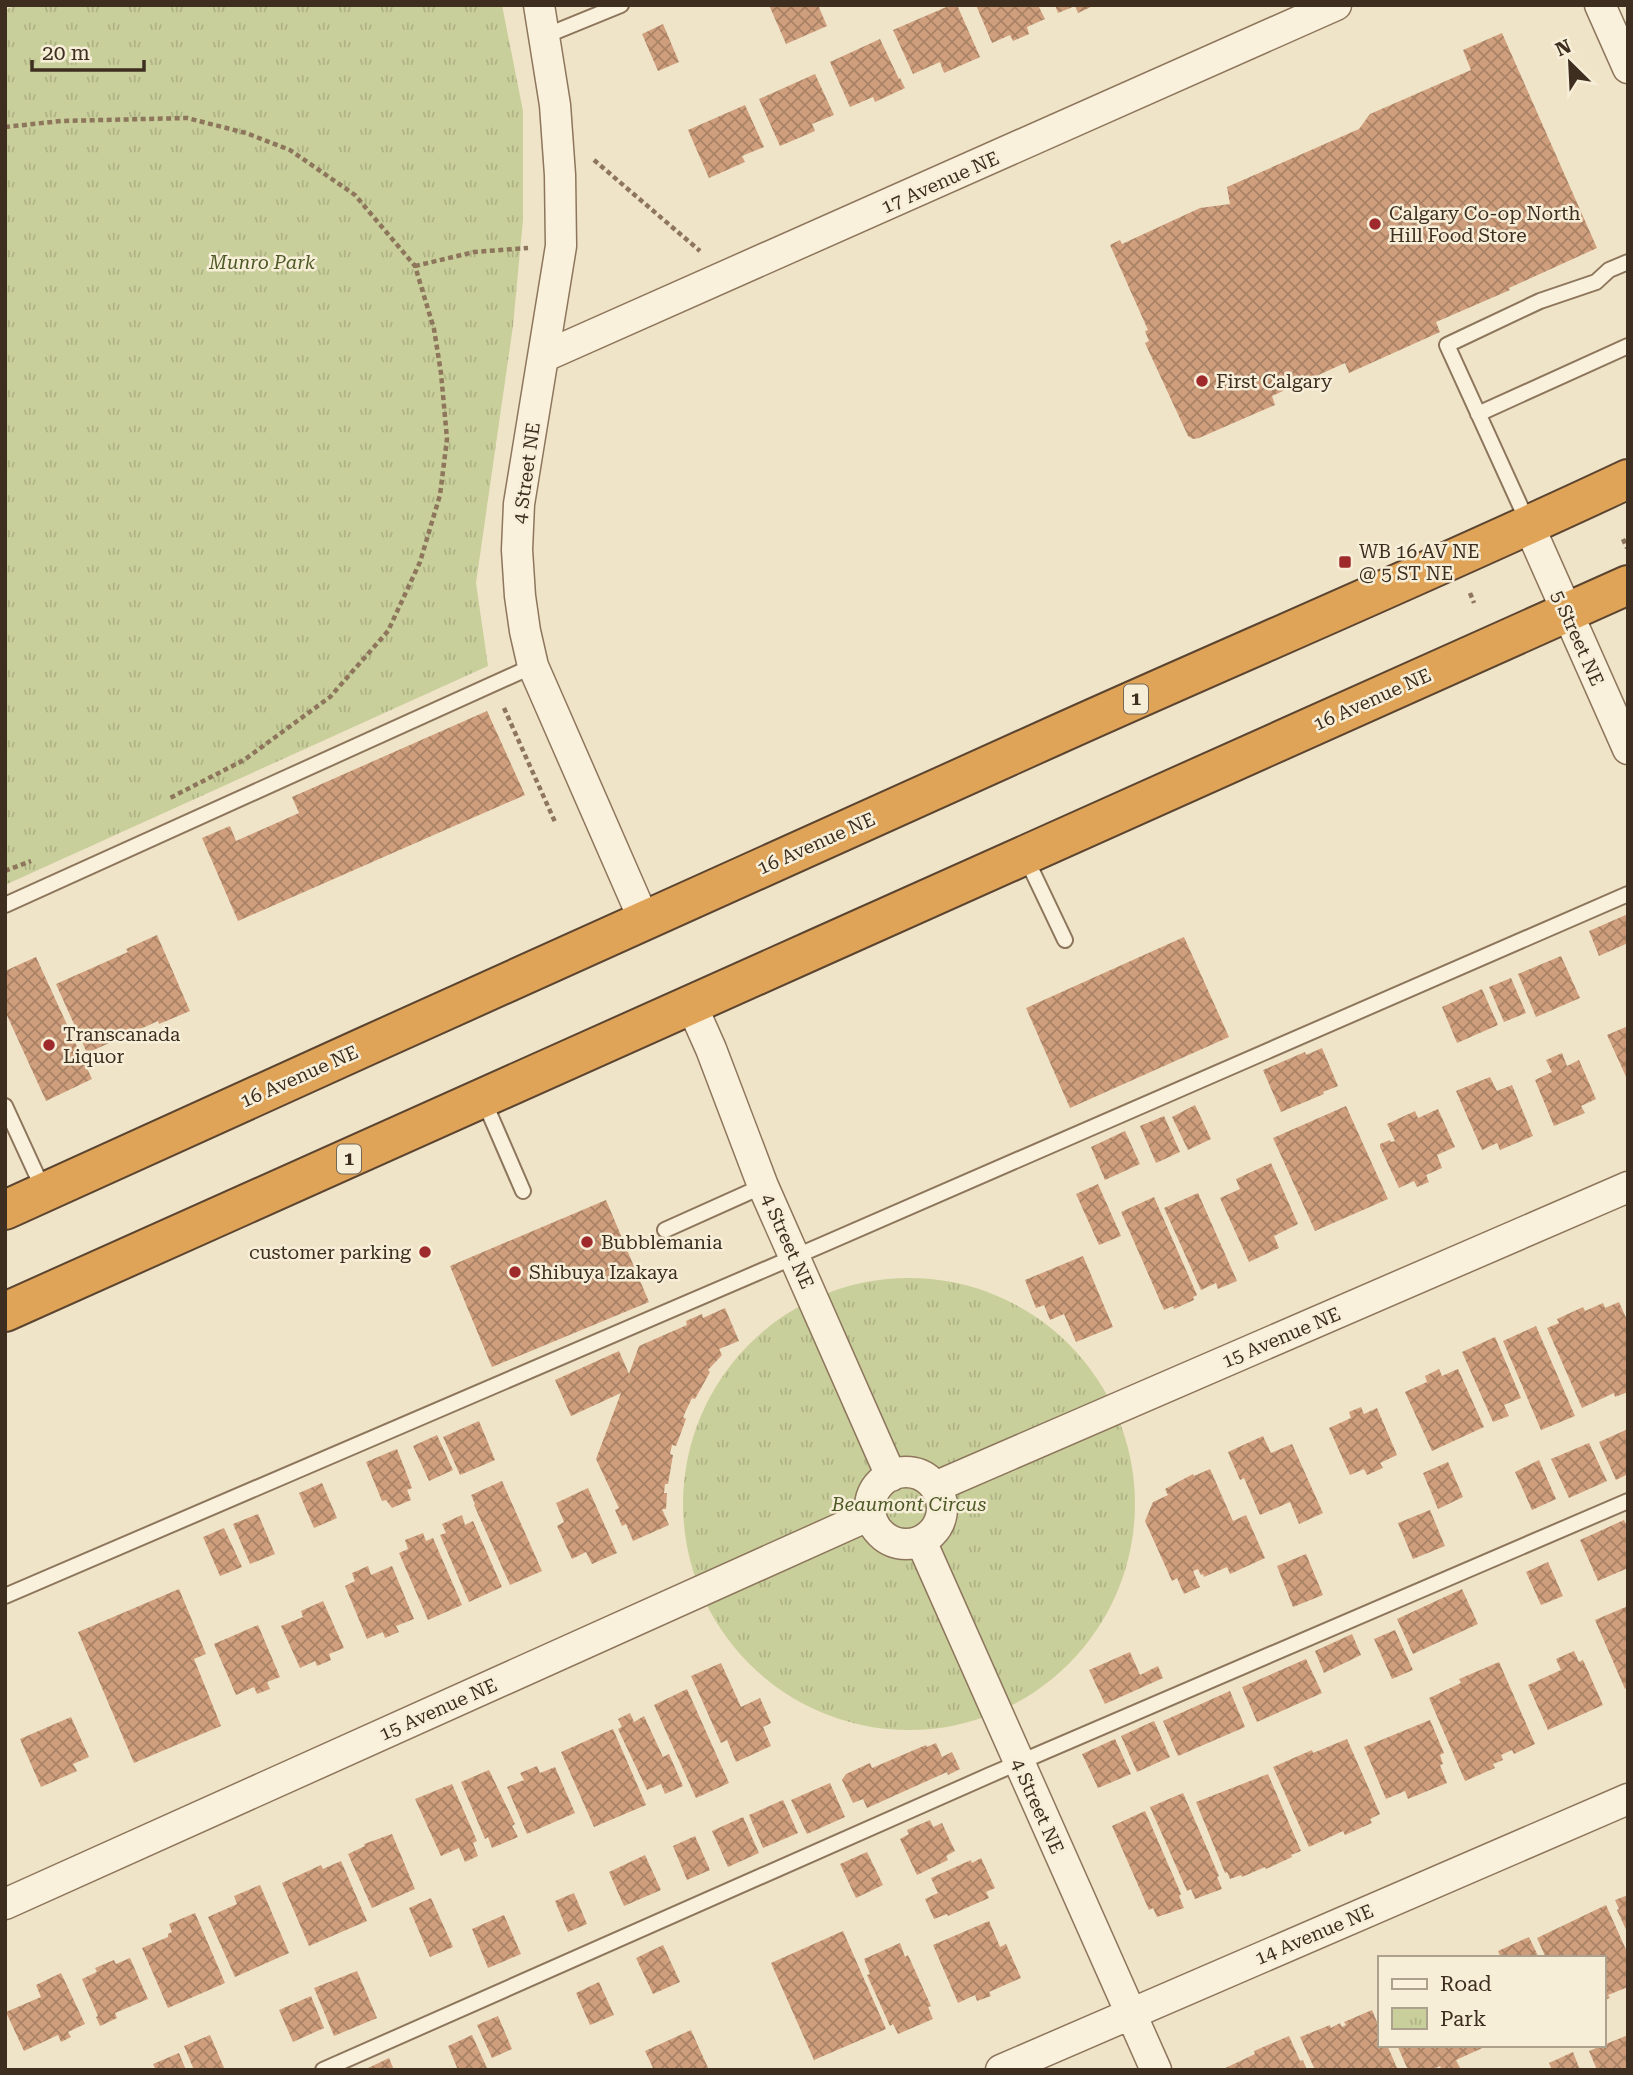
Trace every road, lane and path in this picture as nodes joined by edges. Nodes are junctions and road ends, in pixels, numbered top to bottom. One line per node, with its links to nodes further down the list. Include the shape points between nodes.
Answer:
1 (539, 5): 5 (street, 4 Street NE)
2 (621, 5): 5 (lane)
3 (1336, 5): 14 (street, 17 Avenue NE)
4 (1600, 5): 6 (street)
5 (545, 36): 9 (street, 4 Street NE, via 555,105)
6 (1628, 68)
7 (5, 127): 12 (path, via 187,118 246,133 290,150 355,195)
8 (594, 160): 10 (path)
9 (561, 246): 12 (path, via 474,252); 14 (street, 4 Street NE)
10 (701, 253)
11 (1628, 262): 15 (lane, via 1596,282 1540,301 1447,345)
12 (415, 266): 23 (path, via 434,329 447,439 440,495 419,562 388,631 330,697 244,760)
13 (1628, 346): 15 (lane)
14 (543, 357): 20 (street, 4 Street NE, via 519,504 517,550)
15 (1478, 414): 17 (lane)
16 (1628, 479): 17 (highway, 16 Avenue NE / 1)
17 (1529, 526): 19 (street, 5 Street NE); 30 (highway, 16 Avenue NE / 1)
18 (1628, 585): 19 (highway, 16 Avenue NE / 1)
19 (1566, 612): 22 (street, 5 Street NE); 25 (highway, 16 Avenue NE / 1)
20 (533, 666): 21 (lane); 30 (street, 4 Street NE)
21 (493, 685): 24 (path); 29 (lane)
22 (1628, 749)
23 (160, 803)
24 (555, 822)
25 (1025, 855): 31 (lane); 32 (highway, 16 Avenue NE / 1)
26 (41, 857): 27 (path)
27 (5, 871)
28 (1628, 894): 41 (lane)
29 (5, 905)
30 (644, 920): 38 (highway, 16 Avenue NE / 1)
31 (1065, 940)
32 (691, 1004): 33 (highway, 16 Avenue NE / 1); 35 (street, 4 Street NE)
33 (483, 1100): 37 (lane); 42 (highway, 16 Avenue NE / 1)
34 (5, 1106): 38 (lane)
35 (763, 1186): 40 (lane); 41 (street, 4 Street NE)
36 (1628, 1187): 44 (street, 15 Avenue NE)
37 (523, 1191)
38 (45, 1192): 39 (highway, 16 Avenue NE / 1)
39 (5, 1210)
40 (665, 1230)
41 (796, 1256): 43 (street, 4 Street NE); 48 (lane)
42 (5, 1312)
43 (891, 1476): 44 (street, via 915,1473); 46 (street, via 874,1492)
44 (935, 1487): 47 (street, via 942,1502 941,1518 934,1532)
45 (1628, 1501): 49 (lane)
46 (870, 1515): 47 (street, via 889,1541 905,1545); 51 (street, 15 Avenue NE)
47 (921, 1541): 49 (street, 4 Street NE)
48 (5, 1596)
49 (1019, 1764): 52 (street, 4 Street NE); 53 (lane)
50 (1628, 1799): 52 (street, 14 Avenue NE)
51 (5, 1904)
52 (1130, 2013): 54 (street, 14 Avenue NE); 55 (street, 4 Street NE)
53 (324, 2070)
54 (1001, 2070)
55 (1156, 2070)

